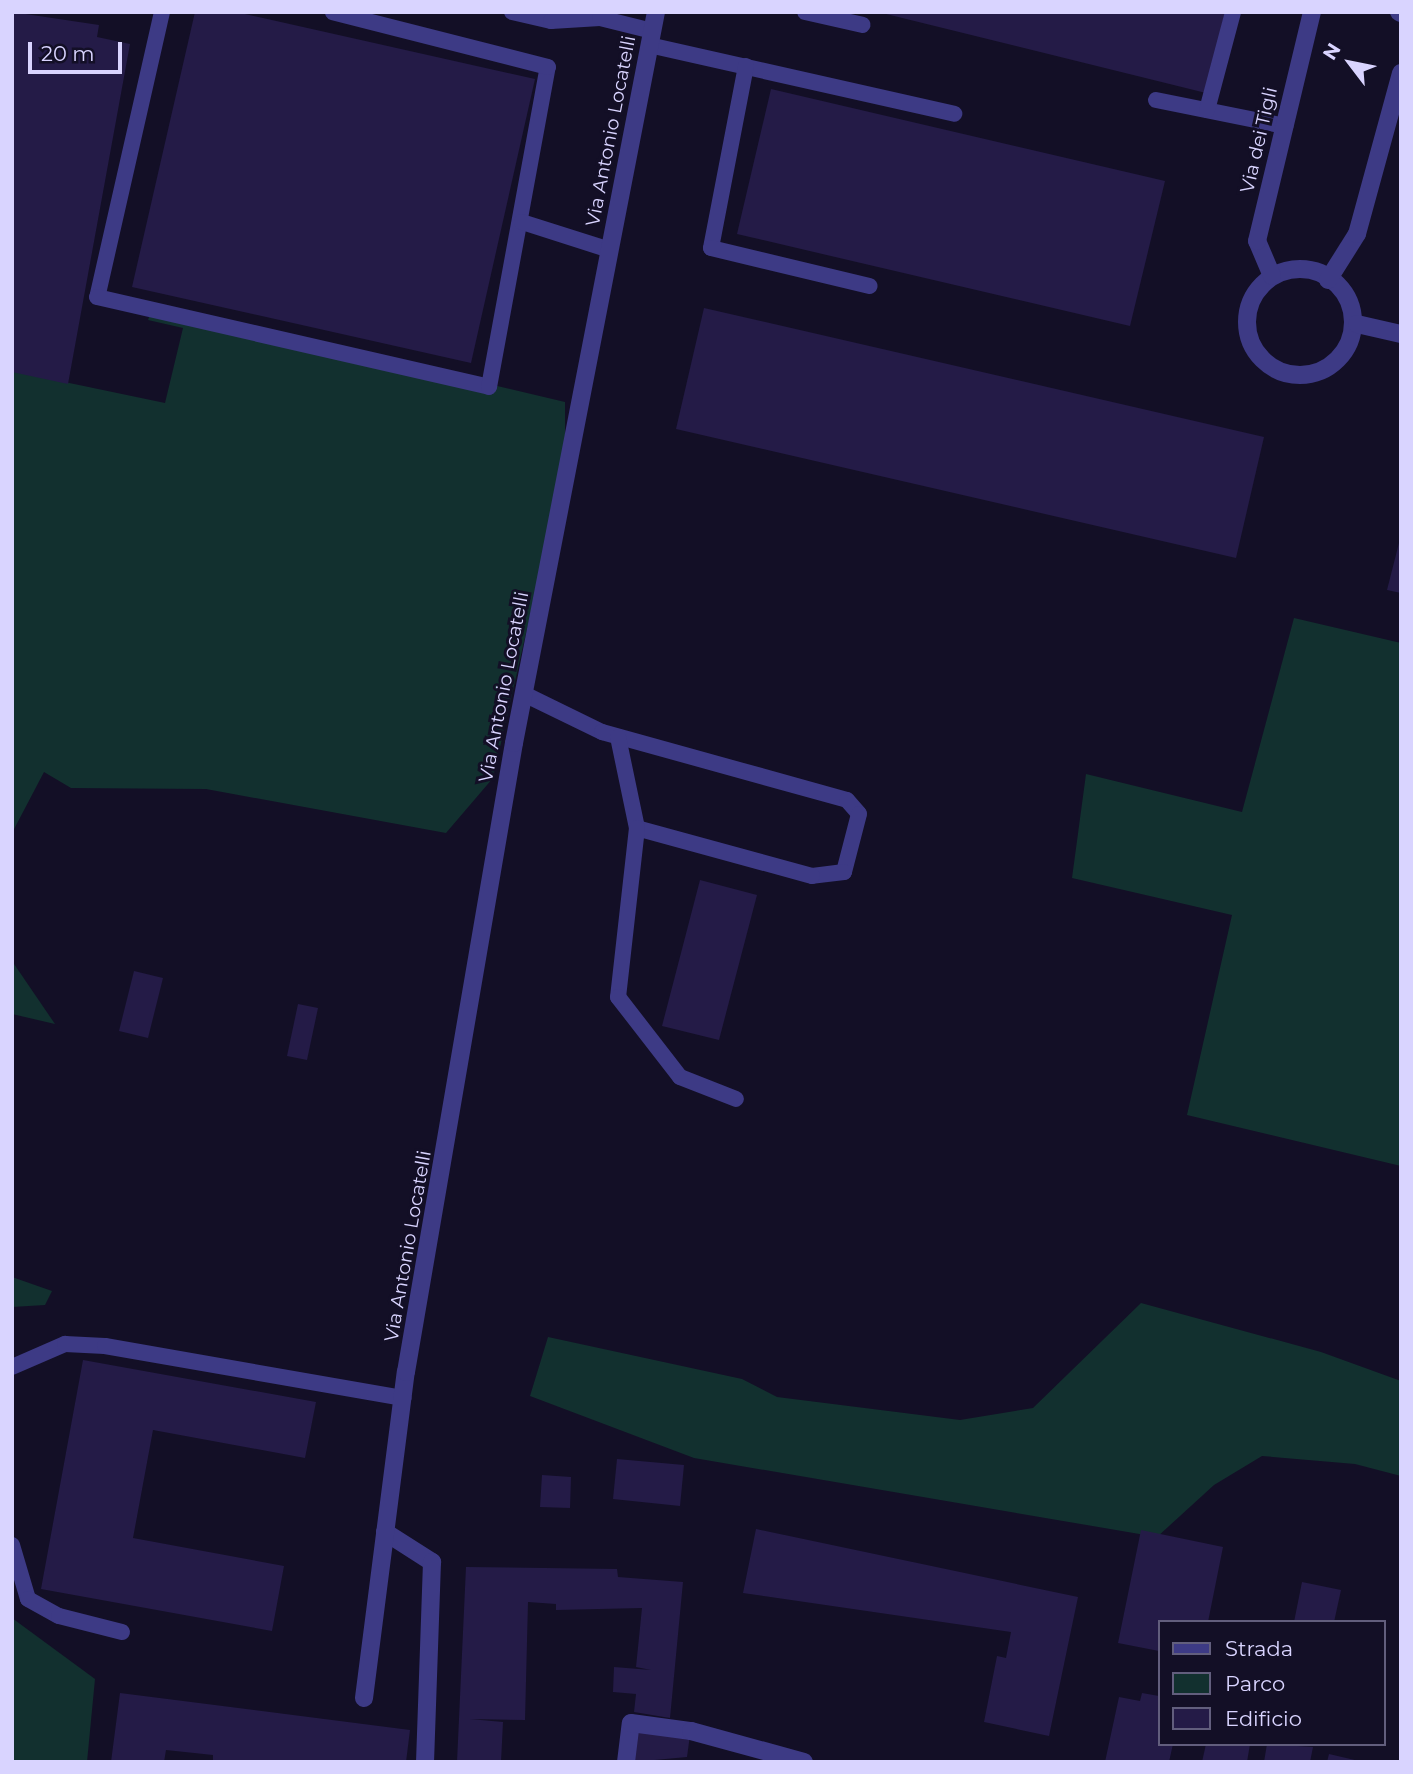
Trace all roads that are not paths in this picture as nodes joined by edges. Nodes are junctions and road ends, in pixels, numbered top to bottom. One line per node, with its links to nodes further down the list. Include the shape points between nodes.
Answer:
1 (162, 12): 16 (lane, via 97,297 489,387)
2 (332, 12): 16 (lane, via 548,66)
3 (512, 12): 9 (lane, via 551,21 600,19)
4 (656, 12): 9 (street, Via Antonio Locatelli)
5 (805, 12): 8 (lane)
6 (1233, 12): 13 (lane)
7 (1311, 12): 15 (street, Via dei Tigli)
8 (863, 25)
9 (650, 38): 10 (lane); 17 (street, Via Antonio Locatelli)
10 (746, 66): 14 (lane); 20 (lane, via 711,248)
11 (1401, 73): 19 (street, via 1357,234)
12 (1156, 100): 13 (lane)
13 (1207, 110): 15 (lane)
14 (954, 114)
15 (1284, 126): 18 (street, Via dei Tigli, via 1257,241)
16 (522, 222): 17 (lane)
17 (610, 250): 23 (street, Via Antonio Locatelli)
18 (1272, 276): 19 (street, via 1301,269); 21 (street, via 1249,301 1245,325 1259,356 1287,378 1324,368)
19 (1328, 280): 21 (street, via 1347,292)
20 (869, 286)
21 (1357, 324): 22 (street)
22 (1401, 334)
23 (524, 694): 24 (lane); 28 (street, Via Antonio Locatelli)
24 (618, 737): 25 (lane); 25 (lane, via 847,800 859,814 844,872 812,876)
25 (637, 828): 26 (lane, via 618,997 680,1077)
26 (736, 1099)
27 (12, 1367): 28 (lane, via 65,1344 105,1346)
28 (404, 1398): 29 (street, Via Antonio Locatelli)
29 (385, 1532): 32 (street, Via Antonio Locatelli); 33 (street, via 432,1562)
30 (12, 1545): 31 (lane, via 28,1599 58,1616)
31 (122, 1632)
32 (364, 1698)
33 (425, 1762)
34 (626, 1762): 35 (street, via 631,1723 691,1731)
35 (804, 1762)

